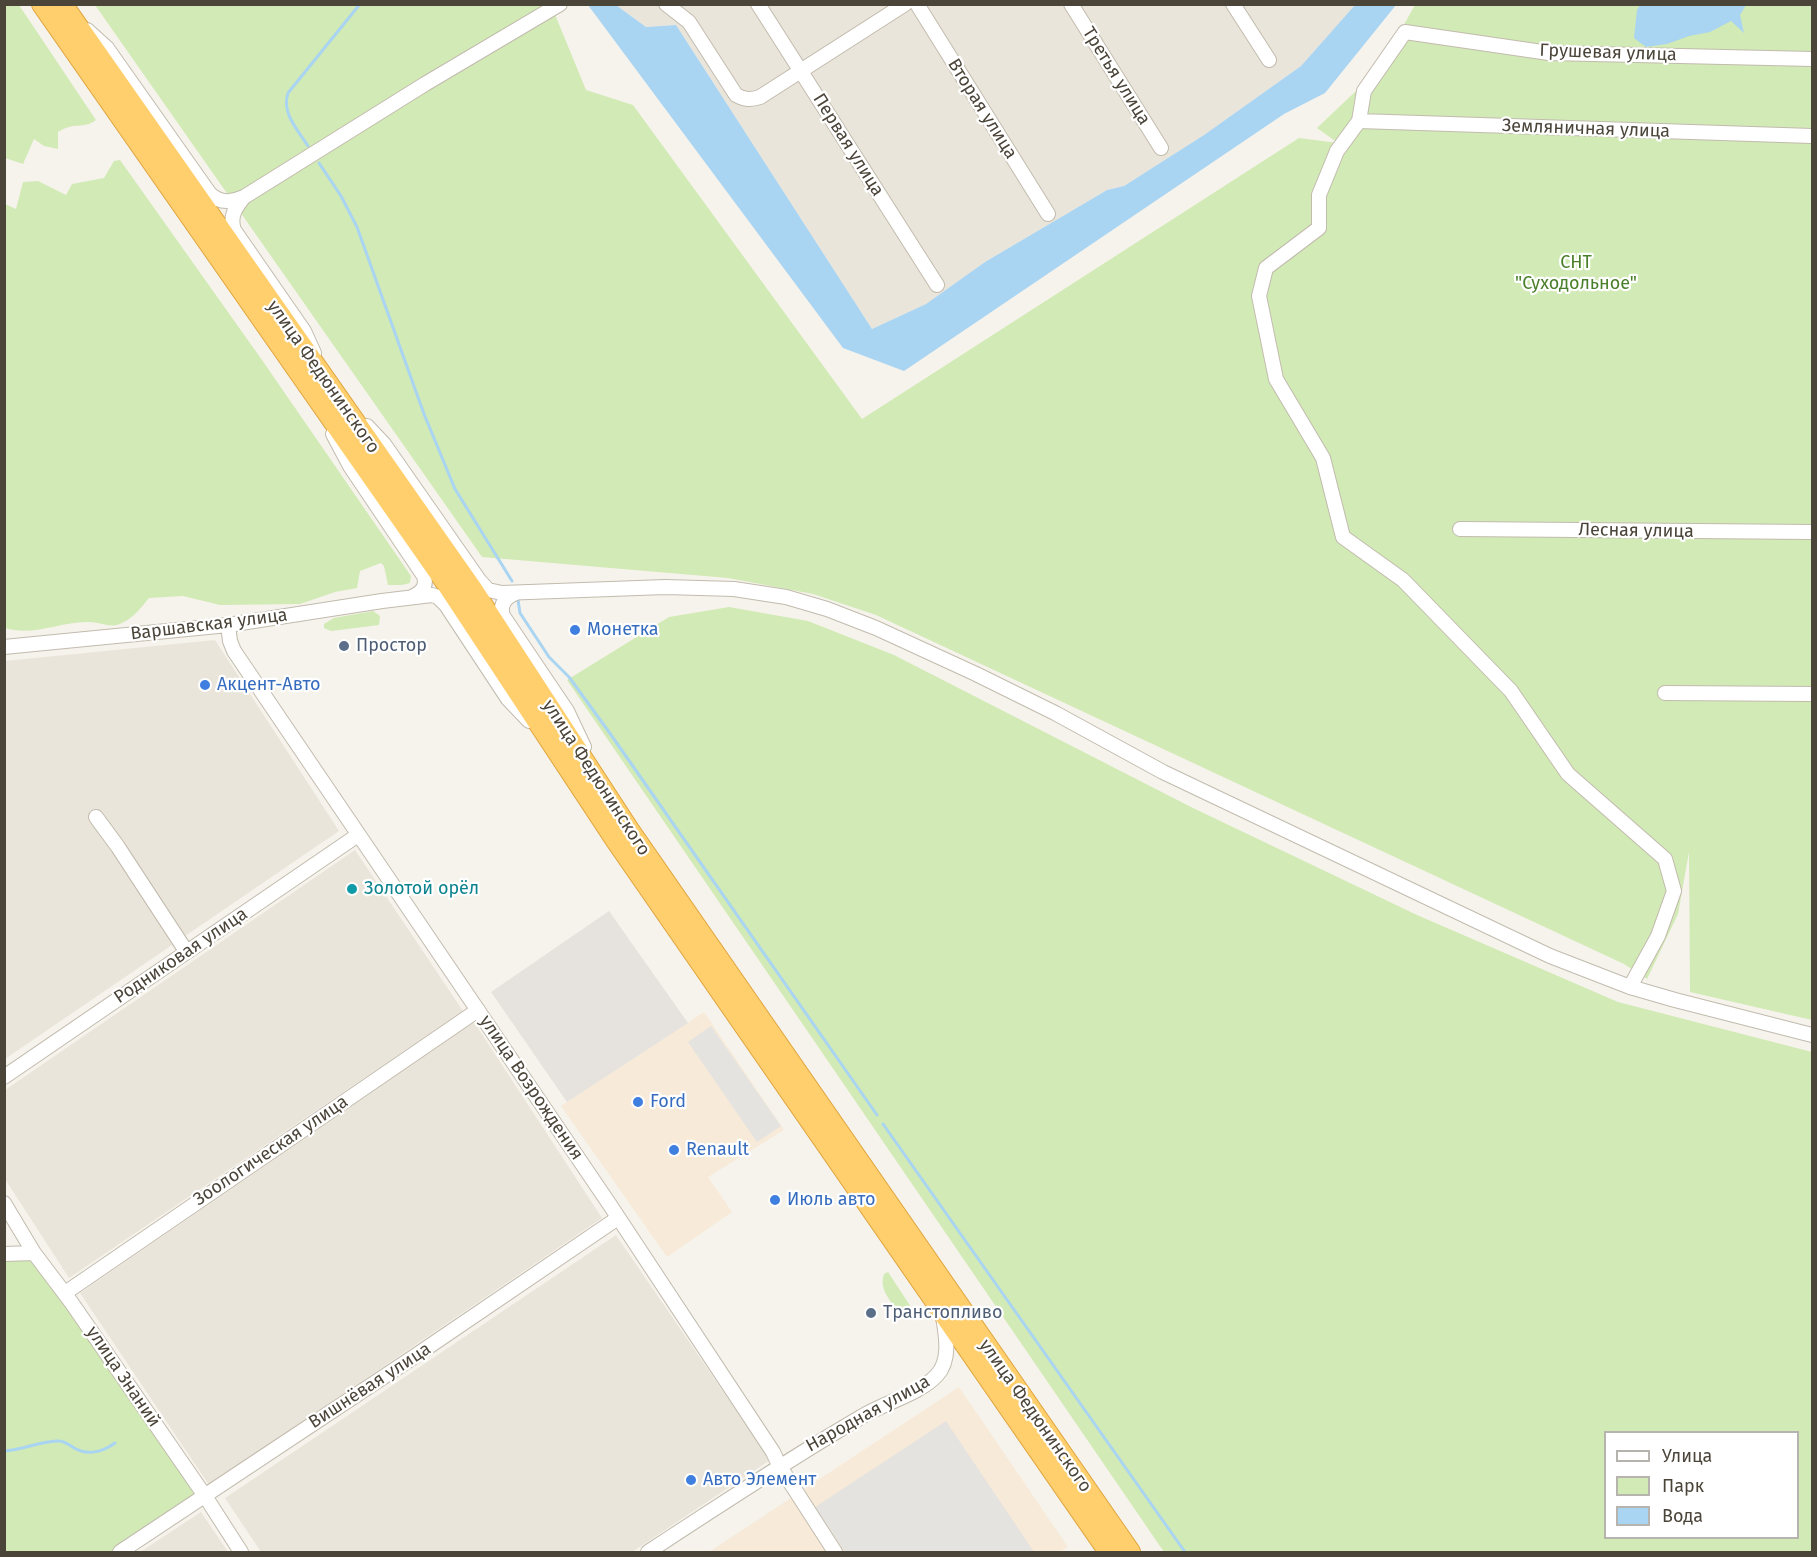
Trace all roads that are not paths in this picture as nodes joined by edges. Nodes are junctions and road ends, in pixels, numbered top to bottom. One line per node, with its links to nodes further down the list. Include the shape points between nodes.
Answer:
1 (42, 4): 19 (highway, улица Федюнинского)
2 (560, 4): 16 (street)
3 (666, 4): 12 (street, via 689,22 736,95 743,99 760,97)
4 (759, 4): 12 (street, Первая улица)
5 (905, 4): 12 (street)
6 (917, 4): 17 (street, Вторая улица)
7 (1071, 4): 15 (street, Третья улица)
8 (1233, 4): 11 (street)
9 (63, 6): 16 (street, via 107,48 210,194 228,202); 19 (highway, улица Федюнинского)
10 (1812, 59): 13 (street, Грушевая улица, via 1549,53 1405,32 1364,91)
11 (1269, 60)
12 (801, 70): 18 (street, Первая улица)
13 (1359, 121): 14 (street, Земляничная улица); 33 (street, via 1337,151 1319,195 1319,228 1266,268 1259,296 1276,379 1323,458 1343,537 1403,580 1511,691 1568,774 1665,859 1674,891 1658,936)
14 (1812, 136)
15 (1161, 148)
16 (244, 197): 19 (street, via 233,214 234,230 304,331)
17 (1048, 214)
18 (937, 285)
19 (321, 384): 22 (street, via 384,444 484,586 495,592); 23 (street, via 350,466 424,576 425,586); 28 (highway, улица Федюнинского); 29 (highway, улица Федюнинского, via 472,589)
20 (1460, 529): 21 (street, Лесная улица)
21 (1812, 532)
22 (521, 592): 29 (street, via 505,599 503,616 567,711); 33 (street, via 734,589 786,597 827,609 1006,689 1162,772 1407,890 1550,956)
23 (412, 597): 24 (street, Варшавская улица); 28 (street, Варшавская улица, via 432,595 443,601 508,699)
24 (228, 625): 25 (street, Варшавская улица); 31 (street, улица Возрождения, via 234,651)
25 (4, 647)
26 (1665, 693): 27 (street)
27 (1812, 694)
28 (559, 754): 42 (highway, улица Федюнинского)
29 (603, 790): 50 (highway, улица Федюнинского)
30 (96, 817): 32 (street)
31 (358, 835): 32 (street, Родниковая улица); 34 (street, улица Возрождения)
32 (186, 951): 36 (street, Родниковая улица)
33 (1630, 987): 35 (street)
34 (478, 1010): 38 (street, улица Возрождения); 41 (street, Зоологическая улица)
35 (1812, 1035)
36 (4, 1077)
37 (4, 1203): 39 (street, улица Знаний)
38 (618, 1218): 43 (street, улица Возрождения); 44 (street, Вишнёвая улица)
39 (34, 1253): 40 (street); 41 (street, улица Знаний)
40 (4, 1254)
41 (65, 1293): 44 (street, улица Знаний)
42 (942, 1314): 43 (street, Народная улица, via 947,1345 938,1374); 49 (highway, улица Федюнинского)
43 (779, 1465): 47 (street, Народная улица); 48 (street, улица Возрождения)
44 (205, 1496): 45 (street, Вишнёвая улица); 46 (street, улица Знаний)
45 (120, 1552)
46 (241, 1552)
47 (648, 1552)
48 (835, 1552)
49 (1109, 1552)
50 (1130, 1552)

